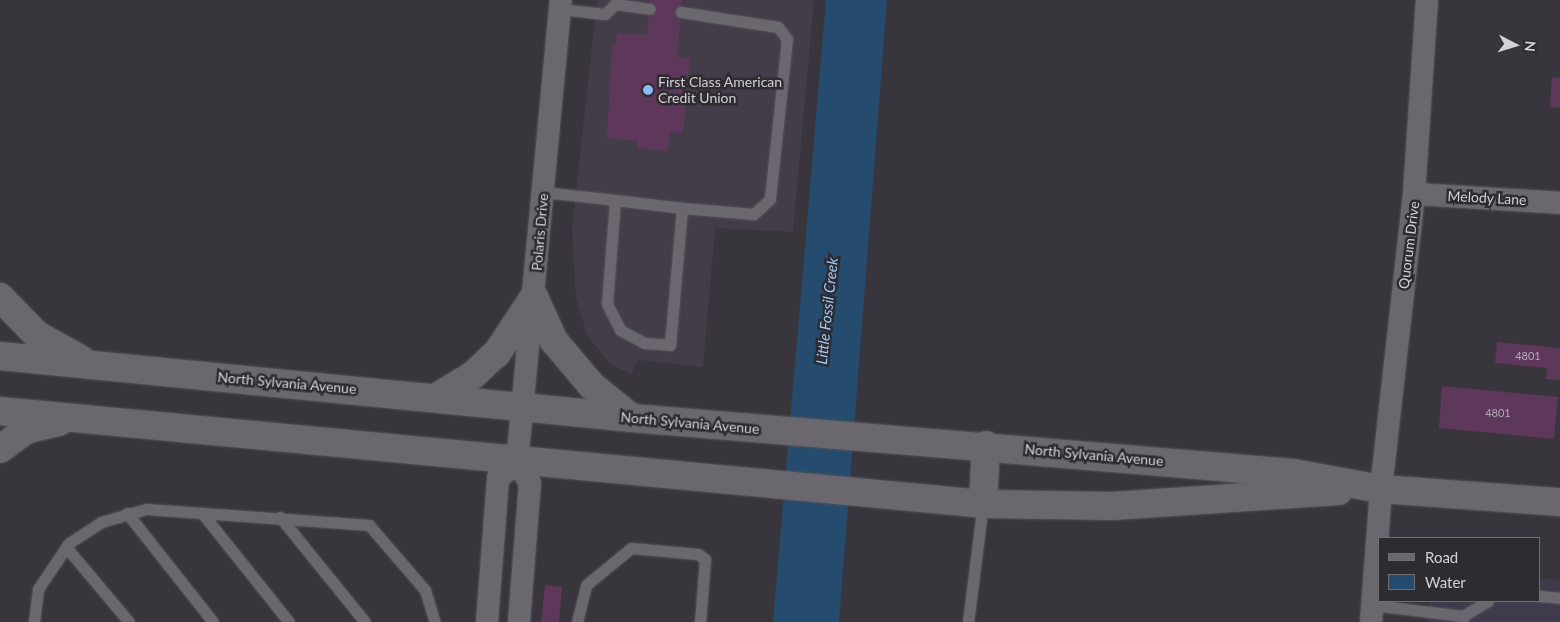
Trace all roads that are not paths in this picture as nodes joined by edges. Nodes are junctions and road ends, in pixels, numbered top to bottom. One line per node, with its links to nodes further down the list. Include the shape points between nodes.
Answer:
1 (1427, 0): 6 (street, Quorum Drive)
2 (561, 4): 3 (lane, via 604,14 615,4); 5 (street, Polaris Drive)
3 (650, 9)
4 (681, 12): 9 (lane, via 778,27 787,39 770,199 754,214)
5 (543, 192): 7 (lane); 11 (street, Polaris Drive)
6 (1414, 194): 8 (street, Melody Lane); 22 (street, Quorum Drive)
7 (615, 200): 9 (lane); 9 (lane, via 607,304 620,330 644,343 670,345)
8 (1560, 203)
9 (682, 208)
10 (0, 297): 13 (street, via 37,334)
11 (534, 297): 14 (street, via 497,353 473,375); 15 (street, Polaris Drive); 17 (street, via 554,341 592,386)
12 (0, 356): 13 (street, North Sylvania Avenue)
13 (94, 366): 14 (street, North Sylvania Avenue)
14 (437, 396): 15 (street, North Sylvania Avenue)
15 (523, 405): 17 (street, North Sylvania Avenue); 21 (street, Polaris Drive)
16 (0, 411): 18 (street, North Sylvania Avenue)
17 (632, 418): 19 (street, North Sylvania Avenue)
18 (82, 419): 20 (street, via 28,429); 21 (street, North Sylvania Avenue)
19 (986, 445): 22 (street, North Sylvania Avenue, via 1294,473); 24 (street)
20 (0, 449)
21 (517, 463): 24 (street, North Sylvania Avenue); 40 (street, via 498,478); 41 (street, via 530,483)
22 (1381, 489): 23 (street, North Sylvania Avenue); 24 (street, North Sylvania Avenue, via 1112,506); 32 (street, Quorum Drive)
23 (1560, 502)
24 (983, 504): 44 (lane)
25 (127, 513): 26 (lane, via 146,509); 28 (lane, via 101,522); 36 (lane)
26 (202, 513): 27 (lane); 37 (lane)
27 (280, 518): 38 (lane); 39 (lane, via 369,525 425,590)
28 (66, 547): 34 (lane, via 38,589); 35 (lane)
29 (1540, 596): 30 (lane)
30 (1560, 598)
31 (1487, 602): 33 (lane)
32 (1372, 614): 33 (lane)
33 (1463, 619)
34 (34, 622)
35 (129, 622)
36 (213, 622)
37 (289, 622)
38 (364, 622)
39 (435, 622)
40 (487, 622)
41 (519, 622)
42 (577, 622): 43 (lane, via 586,585 631,548 698,554 705,559)
43 (700, 622)
44 (968, 622)

